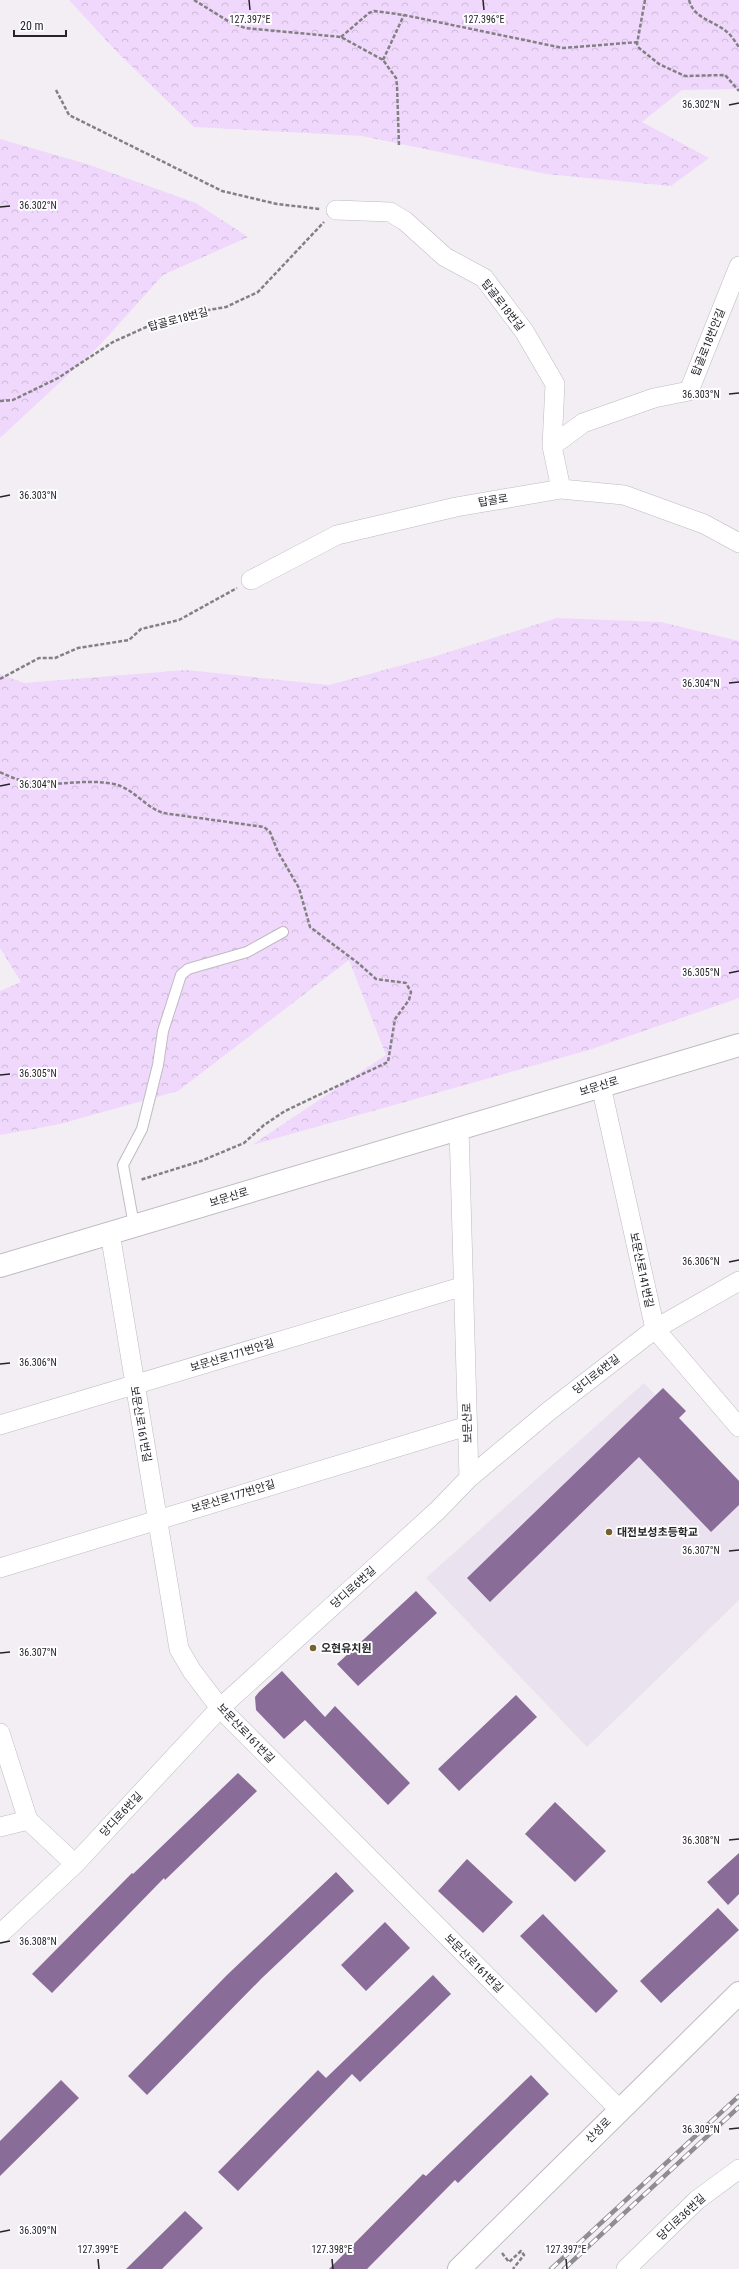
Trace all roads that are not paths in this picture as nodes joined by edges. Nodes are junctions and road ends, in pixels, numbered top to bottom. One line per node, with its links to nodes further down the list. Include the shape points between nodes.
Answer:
1 (336, 210): 3 (street, 탑골로18번길, via 390,212 405,221 445,257 484,278 524,331 555,384)
2 (739, 266): 3 (street, 탑골로18번안길, via 689,391 654,398 583,423)
3 (552, 446): 4 (street, 탑골로18번길)
4 (561, 489): 5 (street, 탑골로, via 624,495 704,524); 6 (street, 탑골로, via 456,506 337,535)
5 (739, 543)
6 (251, 580)
7 (283, 932): 11 (lane, via 247,952 188,968 181,975 163,1031 158,1065 142,1129 123,1165)
8 (739, 1045): 9 (main road, 보문산로)
9 (601, 1086): 10 (main road, 보문산로); 16 (street, 보문산로141번길)
10 (459, 1128): 11 (main road, 보문산로); 15 (street, 보문산로)
11 (134, 1225): 12 (main road, 보문산로)
12 (110, 1233): 13 (main road, 보문산로); 17 (street, 보문산로161번길)
13 (0, 1266)
14 (739, 1282): 16 (street, 당디로6번길)
15 (464, 1286): 17 (street, 보문산로171번안길); 20 (street, 보문산로)
16 (655, 1329): 18 (street, 보문산로141번길); 21 (street, 당디로6번길, via 549,1411)
17 (134, 1385): 19 (street, 보문산로171번안길); 22 (street, 보문산로161번길)
18 (738, 1424)
19 (0, 1425)
20 (467, 1426): 21 (street, 보문산로); 22 (street, 보문산로177번안길)
21 (469, 1478): 24 (street, 당디로6번길)
22 (157, 1520): 23 (street, 보문산로177번안길); 24 (street, 보문산로161번길, via 179,1649)
23 (0, 1568)
24 (220, 1708): 28 (street, 당디로6번길); 31 (street, 보문산로161번길)
25 (0, 1733): 26 (street)
26 (28, 1820): 27 (street); 28 (street)
27 (0, 1827)
28 (75, 1864): 29 (street, 당디로6번길)
29 (0, 1934)
30 (739, 1993): 31 (main road, 산성로)
31 (619, 2109): 33 (main road, 산성로)
32 (739, 2169): 34 (street, 당디로36번길, via 697,2200)
33 (459, 2269)
34 (626, 2269)

